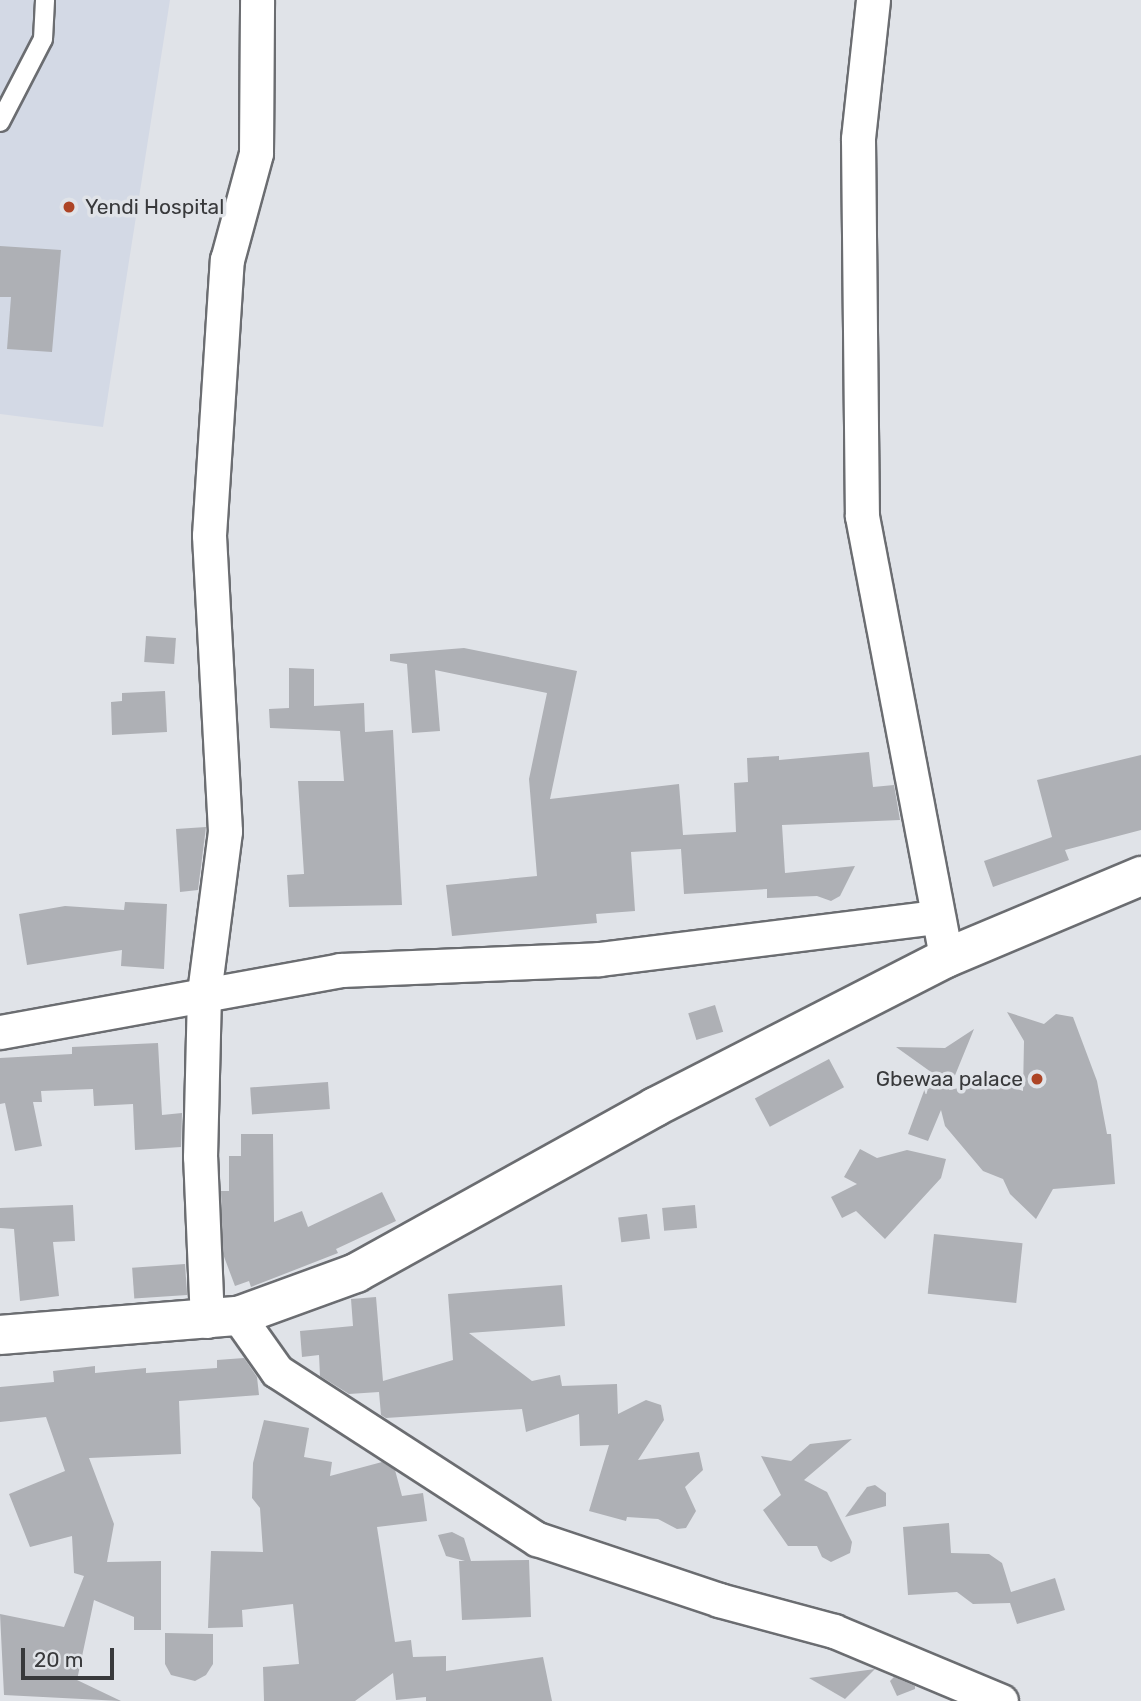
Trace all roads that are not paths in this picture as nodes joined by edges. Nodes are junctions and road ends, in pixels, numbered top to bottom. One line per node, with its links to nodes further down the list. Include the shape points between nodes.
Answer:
1 (45, 0): 4 (lane, via 43,39)
2 (257, 0): 8 (street, via 256,153 227,260 209,535 225,831)
3 (873, 0): 6 (street, via 858,139 862,516)
4 (0, 122)
5 (1141, 876): 7 (main road)
6 (936, 917): 7 (street); 8 (street, via 599,959 340,970)
7 (946, 958): 10 (main road, via 655,1107 356,1273)
8 (204, 993): 9 (street); 10 (street, via 200,1157)
9 (0, 1032)
10 (223, 1318): 11 (main road); 12 (street, via 277,1371 537,1539 719,1600 834,1631)
11 (0, 1335)
12 (1001, 1701)

